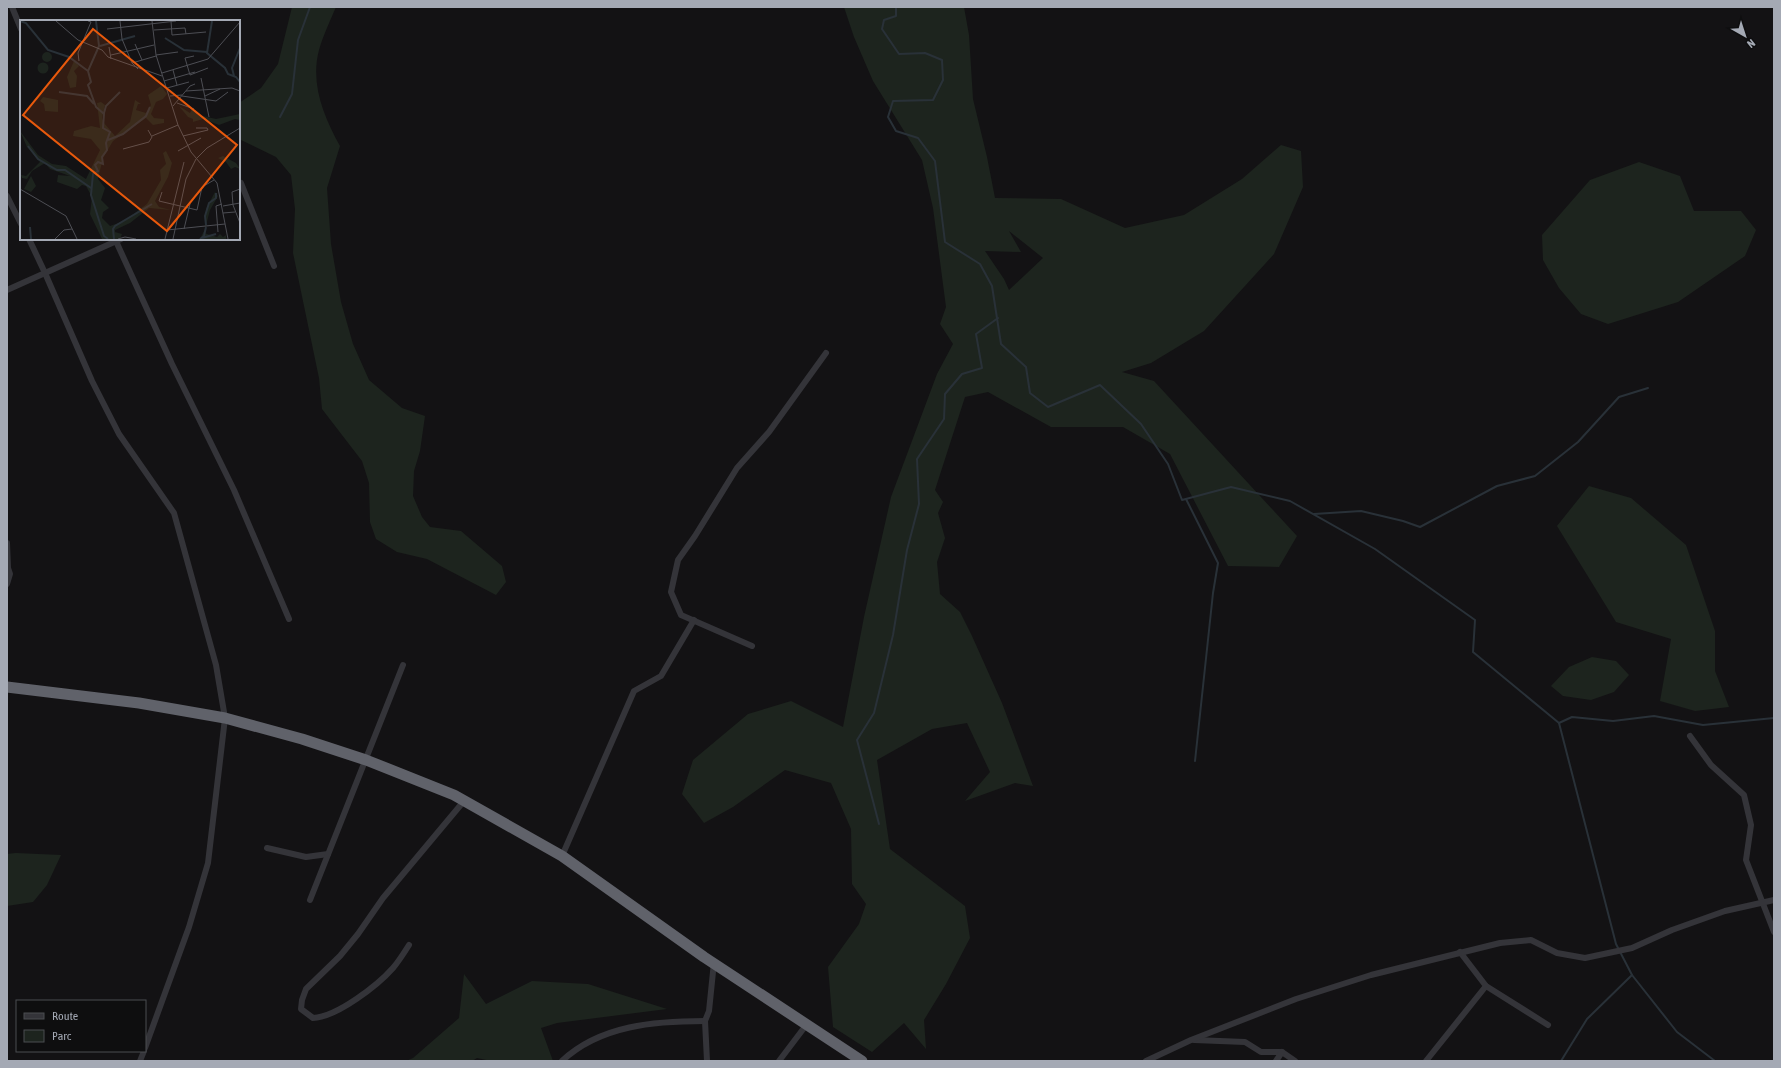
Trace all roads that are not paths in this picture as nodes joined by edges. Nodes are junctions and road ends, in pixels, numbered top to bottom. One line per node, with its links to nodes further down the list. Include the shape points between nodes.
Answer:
1 (10, 10): 2 (street)
2 (20, 27)
3 (240, 184): 8 (street)
4 (7, 196): 5 (street)
5 (20, 222)
6 (28, 240): 9 (street)
7 (117, 240): 9 (street); 14 (street, via 172,364 234,490)
8 (274, 266)
9 (45, 273): 10 (street); 19 (street, via 92,381 119,434 174,513 216,665)
10 (7, 290)
11 (826, 352): 15 (street, via 769,432 737,468 678,560 671,592 681,615)
12 (7, 543): 13 (street, via 10,574)
13 (7, 584)
14 (289, 619)
15 (694, 620): 16 (street); 25 (street, via 661,676 634,691)
16 (752, 646)
17 (403, 665): 21 (street)
18 (7, 687): 19 (highway, via 124,701)
19 (226, 718): 21 (highway); 38 (street, via 208,863 189,927)
20 (1690, 736): 28 (street, via 1711,765 1744,795 1751,825 1746,860)
21 (366, 760): 22 (highway); 24 (street)
22 (464, 801): 25 (highway); 30 (street, via 384,898 354,940 306,989 301,1009 314,1018 328,1015 380,982)
23 (267, 848): 24 (street, via 306,857)
24 (328, 854): 26 (street)
25 (562, 856): 32 (highway)
26 (310, 900)
27 (1774, 900): 28 (street)
28 (1762, 902): 29 (street); 31 (street, via 1725,911 1632,948 1584,958 1557,953 1531,940 1500,943)
29 (1774, 932)
30 (409, 945)
31 (1460, 952): 33 (street); 37 (street, via 1371,975 1296,999)
32 (714, 962): 34 (street, via 709,1011); 35 (highway)
33 (1486, 986): 36 (street); 47 (street)
34 (705, 1020): 40 (street, via 665,1021 621,1030 572,1051); 41 (street)
35 (807, 1024): 42 (street); 43 (highway)
36 (1548, 1025)
37 (1191, 1040): 39 (street, via 1245,1042 1261,1052); 44 (street)
38 (146, 1045)
39 (1282, 1052): 45 (street); 46 (street)
40 (562, 1061)
41 (707, 1061)
42 (779, 1061)
43 (862, 1061)
44 (1146, 1061)
45 (1276, 1061)
46 (1295, 1061)
47 (1426, 1061)

